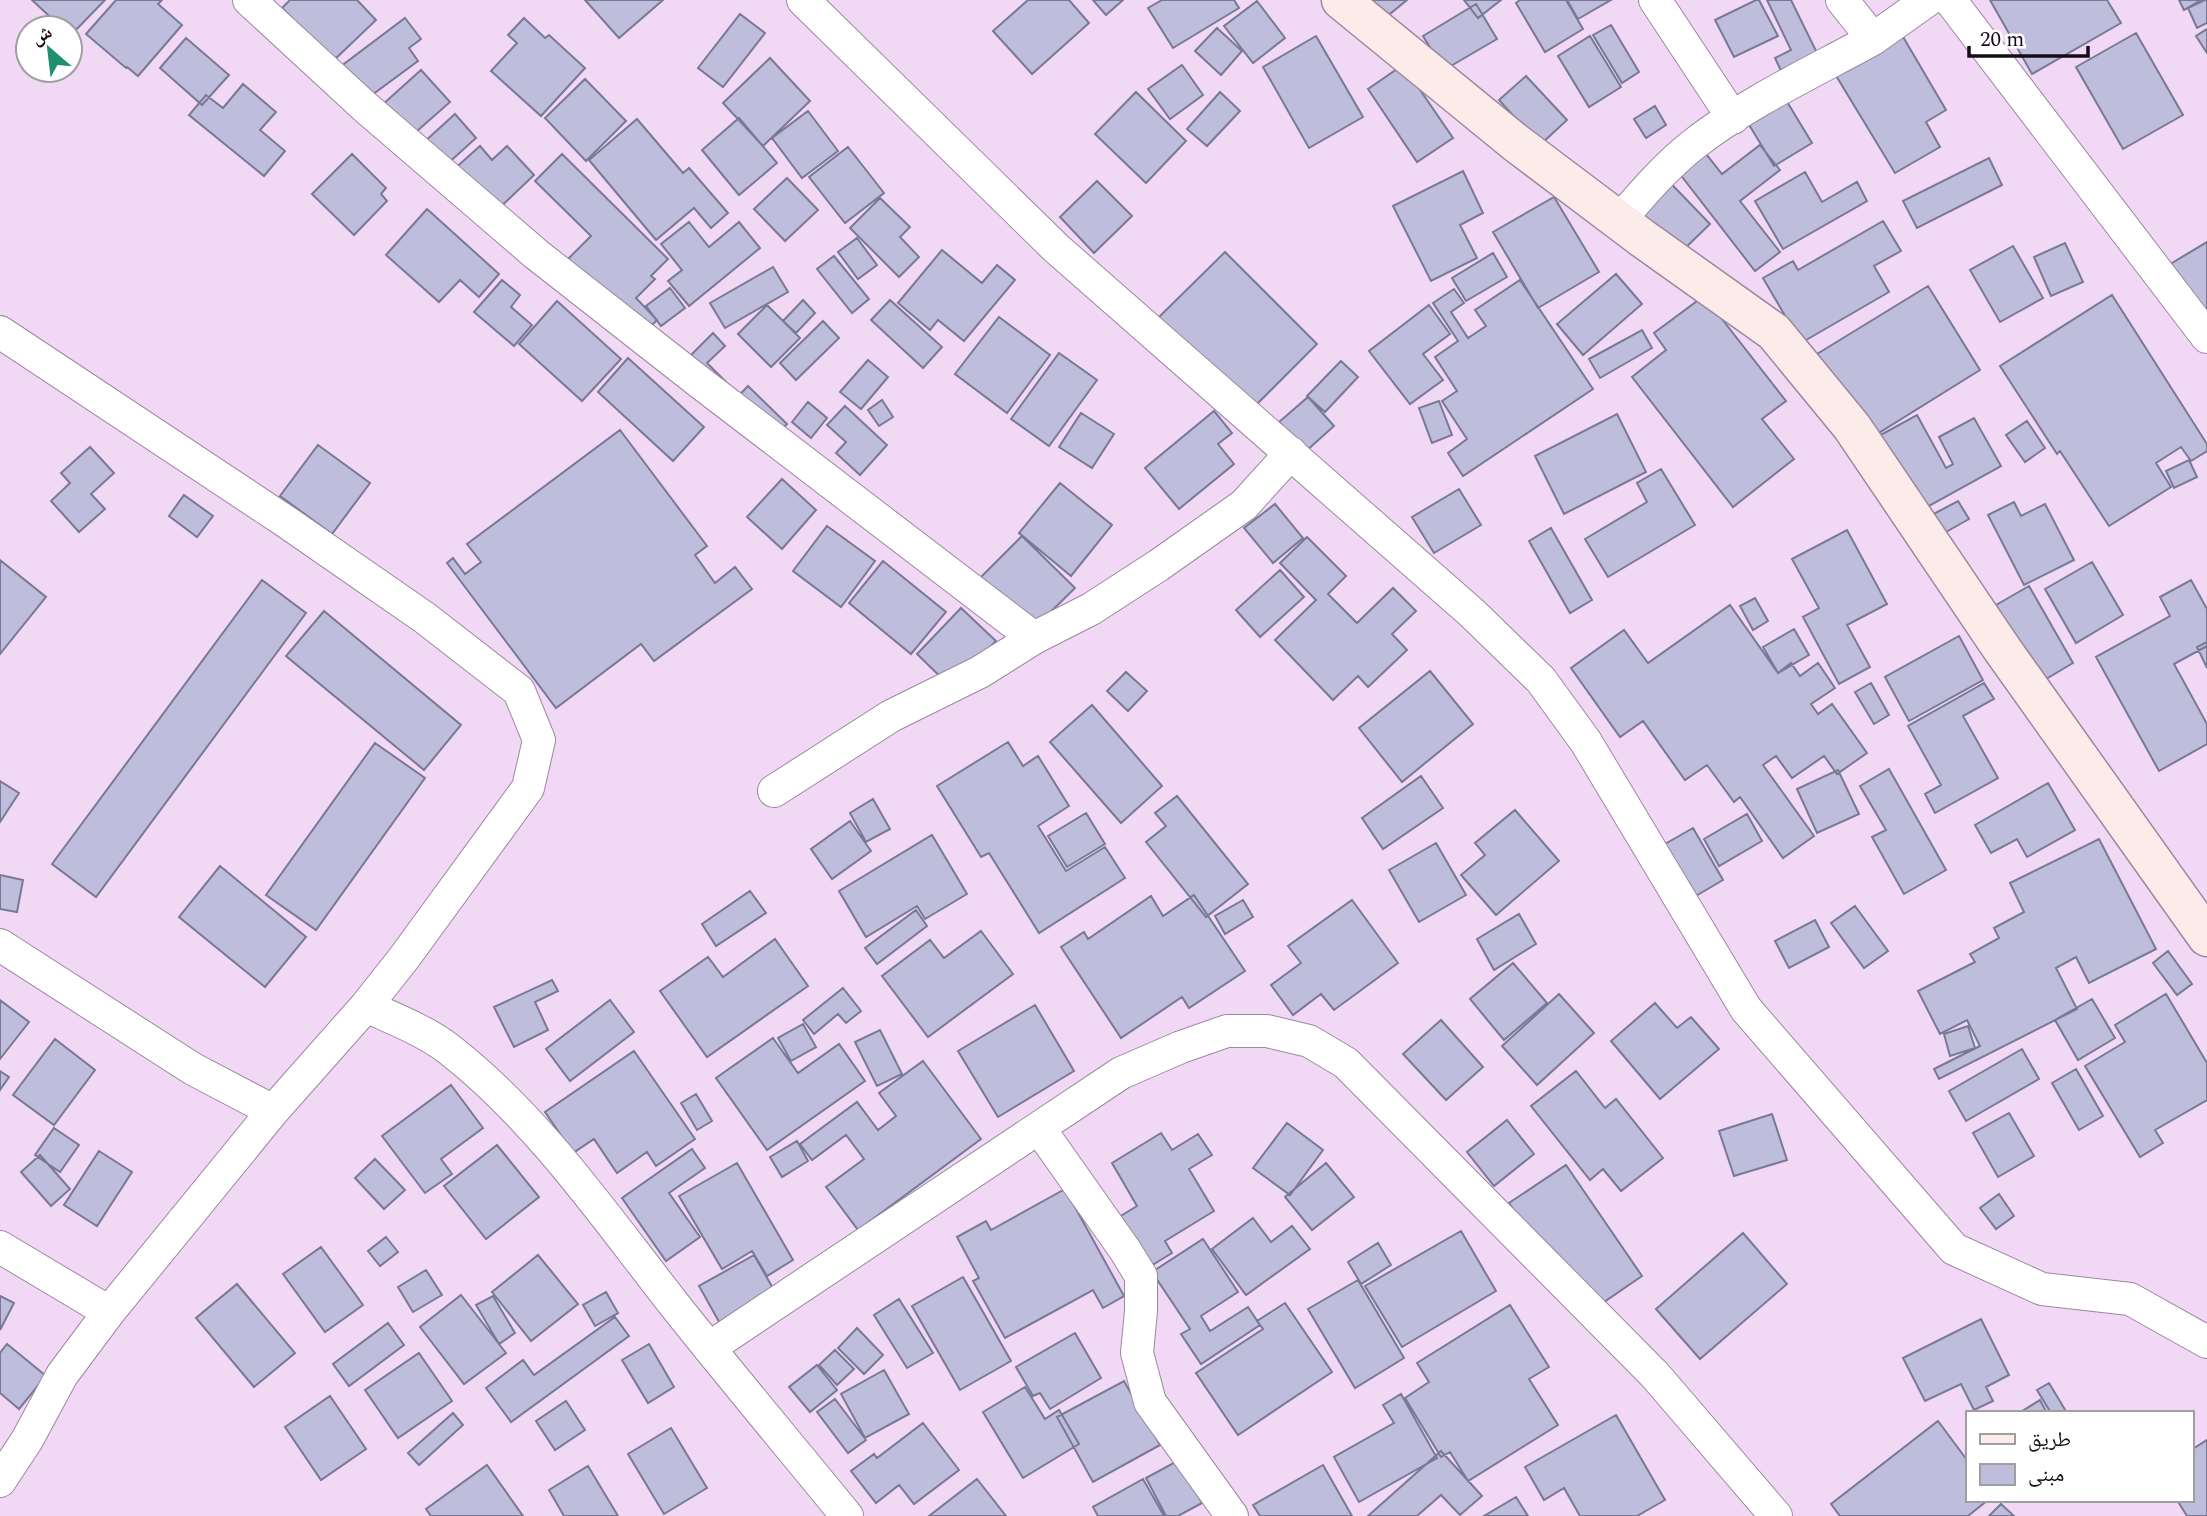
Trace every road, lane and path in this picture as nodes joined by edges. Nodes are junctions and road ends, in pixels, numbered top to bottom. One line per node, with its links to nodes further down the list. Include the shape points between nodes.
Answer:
1 (248, 0): 14 (street, via 536,254)
2 (803, 0): 13 (street, via 1056,248)
3 (1341, 0): 10 (street)
4 (1654, 0): 9 (street)
5 (1842, 0): 8 (street)
6 (1928, 0): 8 (street)
7 (1951, 0): 12 (street)
8 (1873, 39): 9 (street)
9 (1733, 118): 10 (street, via 1693,145)
10 (1619, 221): 16 (street, via 1774,332 1852,428)
11 (0, 332): 18 (street, via 285,520 519,691 539,740 527,788)
12 (2207, 337)
13 (1291, 453): 14 (street, via 1244,505 1091,609); 23 (street, via 1541,680 1586,742 1746,1009 1954,1249 2042,1289 2130,1299)
14 (1034, 638): 15 (street, via 980,672 891,716)
15 (774, 791)
16 (2207, 937)
17 (0, 946): 19 (street, via 193,1069)
18 (366, 1006): 19 (street); 24 (street, via 448,1048 513,1106)
19 (273, 1111): 22 (street)
20 (1039, 1128): 24 (street); 27 (street, via 1141,1276 1137,1353 1150,1402); 28 (street, via 1121,1073 1227,1031 1267,1031 1309,1041 1346,1063 1645,1365)
21 (0, 1247): 22 (street)
22 (108, 1312): 25 (street, via 62,1375)
23 (2207, 1342)
24 (709, 1348): 26 (street)
25 (0, 1480)
26 (847, 1516)
27 (1233, 1516)
28 (1776, 1516)

